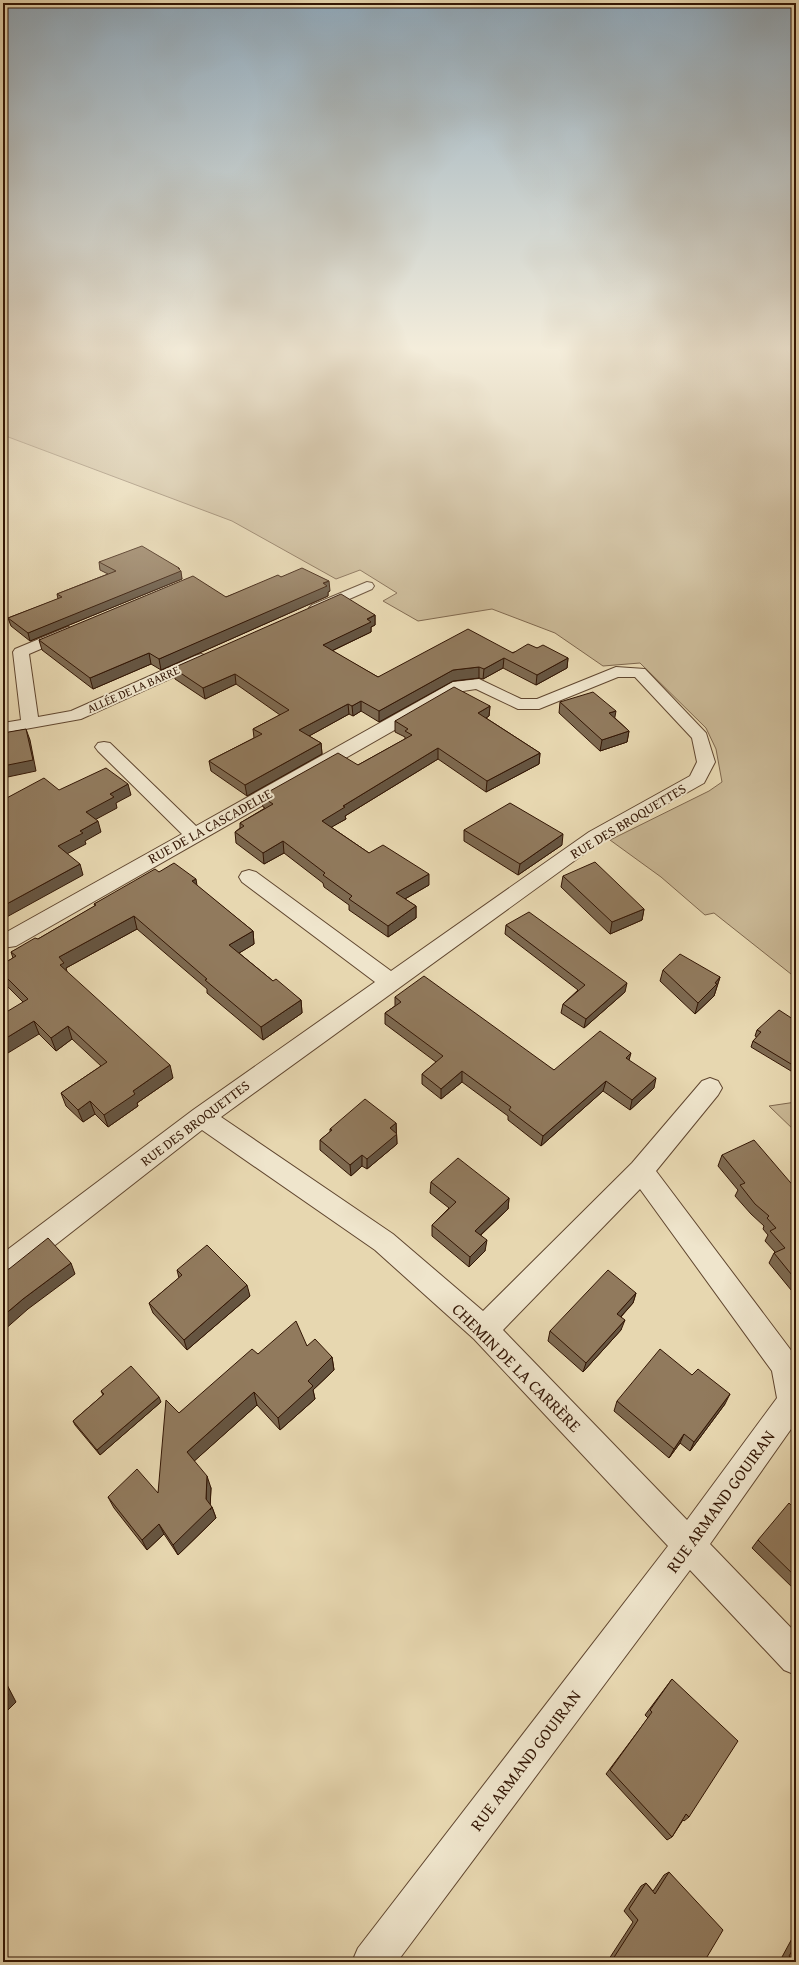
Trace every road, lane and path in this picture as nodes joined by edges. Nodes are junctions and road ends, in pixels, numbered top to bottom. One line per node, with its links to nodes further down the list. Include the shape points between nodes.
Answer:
1 (367, 586): 2 (street)
2 (302, 615)
3 (78, 628): 6 (street, via 21,652)
4 (214, 654): 6 (street, ALLÉE DE LA BARRE, via 75,715)
5 (638, 672): 9 (street, RUE DE LA CASCADELLE, via 616,672 539,704 518,704 479,684 459,686); 12 (street, RUE DES BROQUETTES, via 700,737 706,762 698,779 596,836)
6 (30, 723): 7 (street, ALLÉE DE LA BARRE)
7 (3, 728)
8 (104, 747): 9 (street)
9 (194, 835): 11 (street, RUE DE LA CASCADELLE, via 8,941)
10 (249, 877): 12 (street)
11 (3, 941)
12 (390, 982): 14 (street, RUE DES BROQUETTES)
13 (710, 1088): 15 (street)
14 (202, 1117): 16 (street, RUE DES BROQUETTES); 17 (street, CHEMIN DE LA CARRÈRE, via 384,1242)
15 (641, 1171): 17 (street); 18 (street, RUE ARMAND GOUIRAN, via 785,1365 793,1401)
16 (3, 1268)
17 (484, 1330): 18 (street, CHEMIN DE LA CARRÈRE)
18 (689, 1545): 19 (street, CHEMIN DE LA CARRÈRE); 20 (street, RUE ARMAND GOUIRAN)
19 (796, 1658)
20 (372, 1962)

